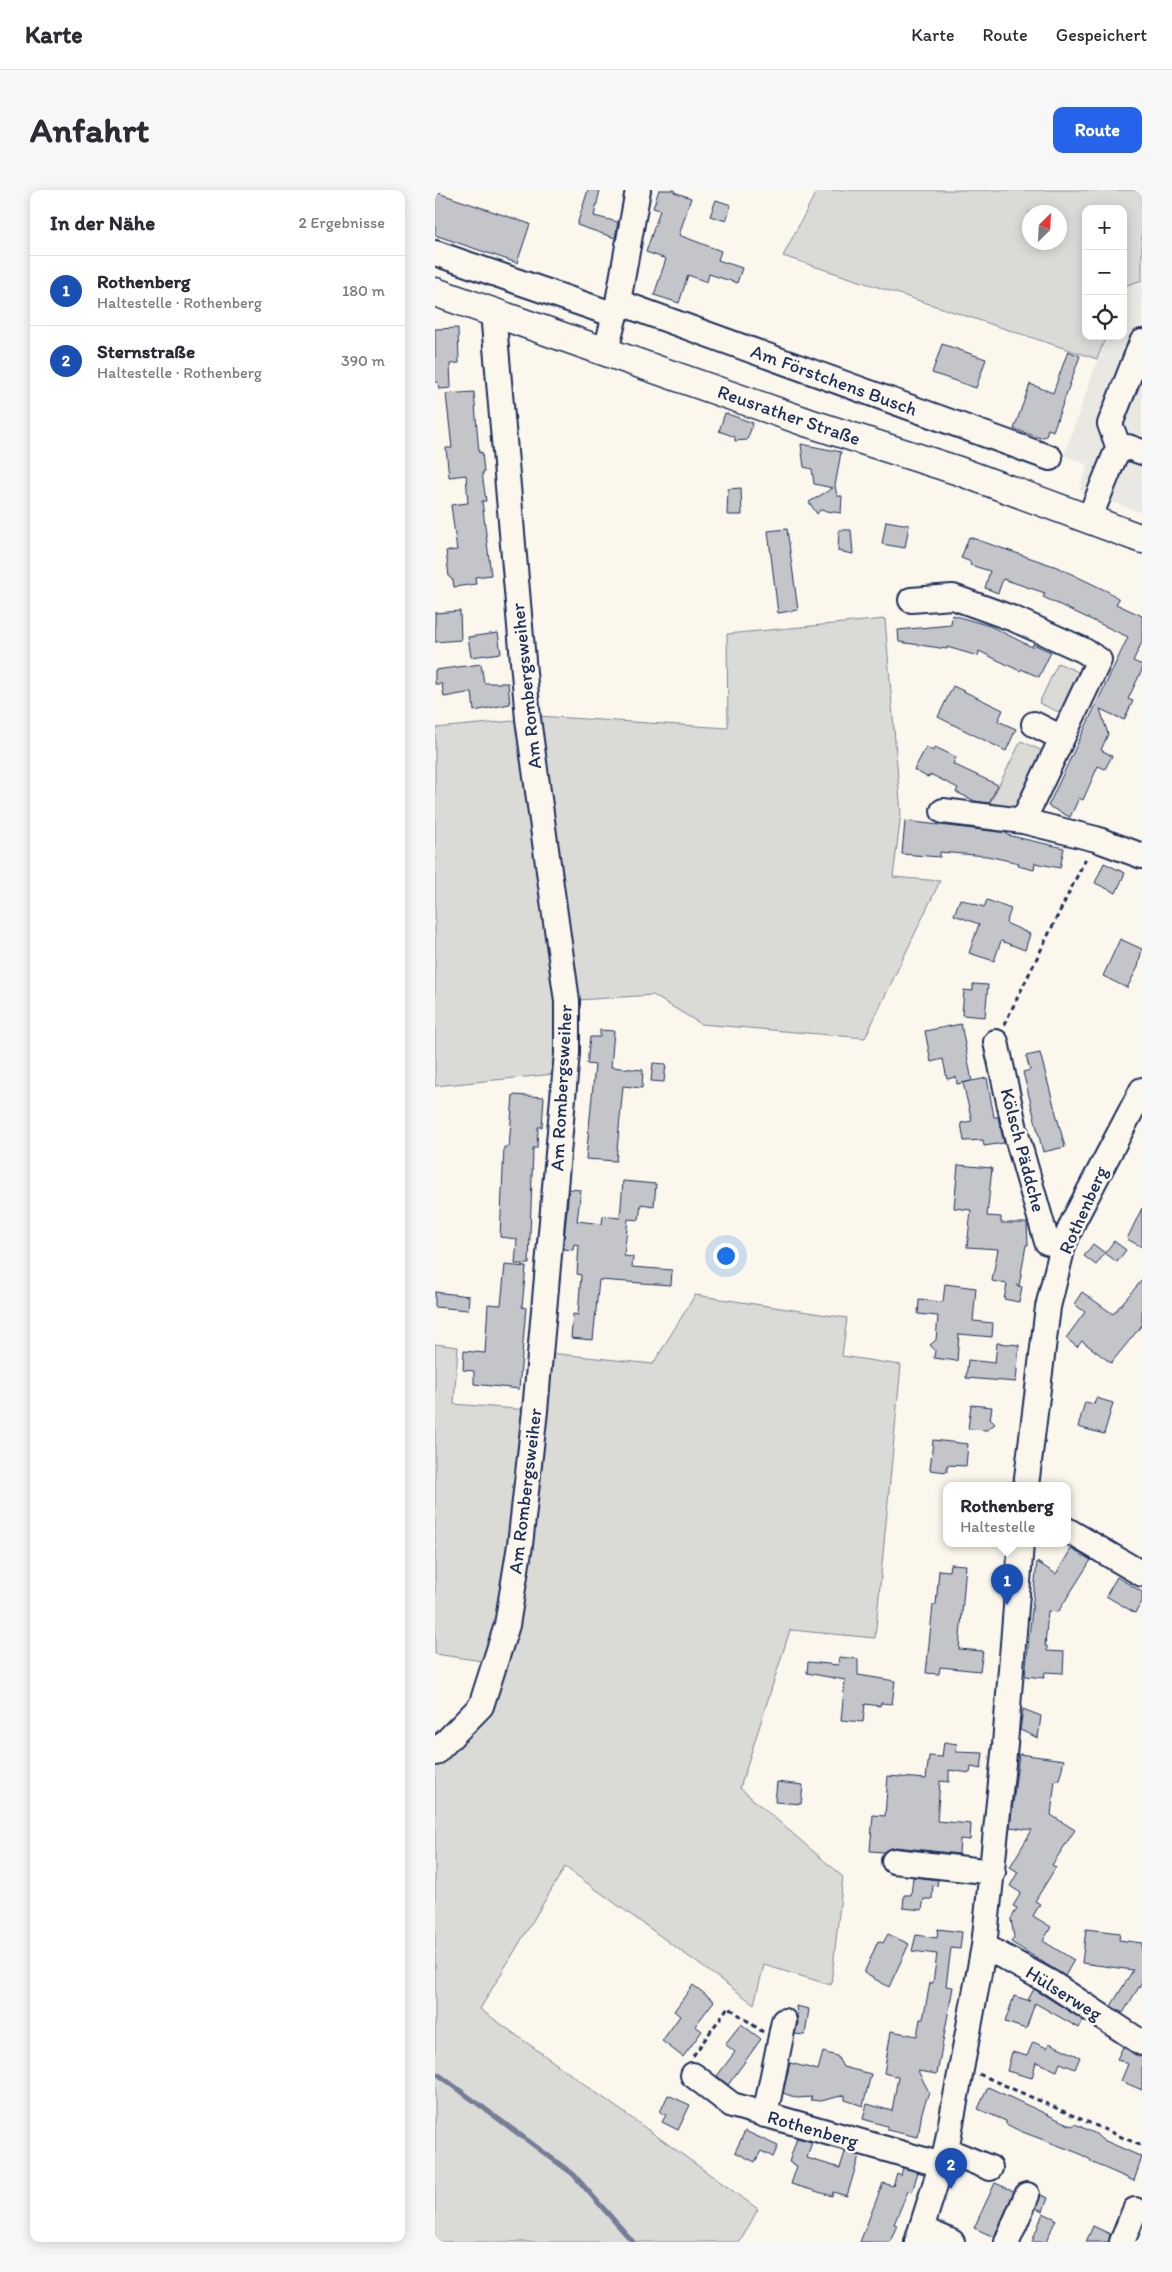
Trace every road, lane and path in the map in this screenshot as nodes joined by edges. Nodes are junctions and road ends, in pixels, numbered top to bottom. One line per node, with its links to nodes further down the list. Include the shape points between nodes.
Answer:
1 (638, 190): 4 (street)
2 (435, 253): 4 (street, Am Förstchens Busch)
3 (435, 292): 5 (main road, Reusrather Straße)
4 (616, 308): 7 (street); 9 (street, Am Förstchens Busch)
5 (493, 312): 7 (main road, Reusrather Straße); 26 (street, Am Rombergsweiher, via 528,719 567,1001 567,1053 535,1411 520,1545 507,1625 481,1706)
6 (1142, 342): 8 (street, via 1110,424)
7 (606, 352): 10 (main road, Reusrather Straße, via 809,424 959,471)
8 (1131, 452): 10 (street, via 1116,453)
9 (1050, 458)
10 (1089, 519): 11 (main road, Reusrather Straße)
11 (1142, 539)
12 (911, 600): 14 (street, via 953,597 1014,619 1099,660)
13 (1034, 724): 14 (street)
14 (1062, 738): 16 (street)
15 (943, 811): 16 (street)
16 (1023, 821): 17 (street)
17 (1096, 839): 18 (street); 19 (path)
18 (1142, 856)
19 (996, 1042): 21 (street, Kölsch Päddche, via 1016,1134 1047,1242)
20 (1142, 1090): 21 (street, Rothenberg)
21 (1063, 1246): 22 (street, Rothenberg, via 1048,1307)
22 (1026, 1482)
23 (1071, 1532): 25 (street)
24 (1021, 1547): 28 (street)
25 (1142, 1574)
26 (435, 1753)
27 (894, 1861): 28 (street)
28 (993, 1872): 29 (street)
29 (984, 1946): 31 (street, Hülserweg, via 1051,1983); 32 (street)
30 (774, 2027): 33 (path, via 728,2007 690,2060); 34 (street)
31 (1142, 2043)
32 (962, 2066): 35 (path); 36 (street)
33 (693, 2076): 34 (street, Rothenberg, via 732,2105)
34 (765, 2115): 36 (street, Rothenberg)
35 (1142, 2146)
36 (944, 2158): 37 (street, Rothenberg); 40 (street)
37 (990, 2168)
38 (1027, 2195): 42 (street)
39 (1135, 2210): 43 (street)
40 (920, 2236): 41 (street)
41 (952, 2242)
42 (1007, 2242)
43 (1122, 2242)

